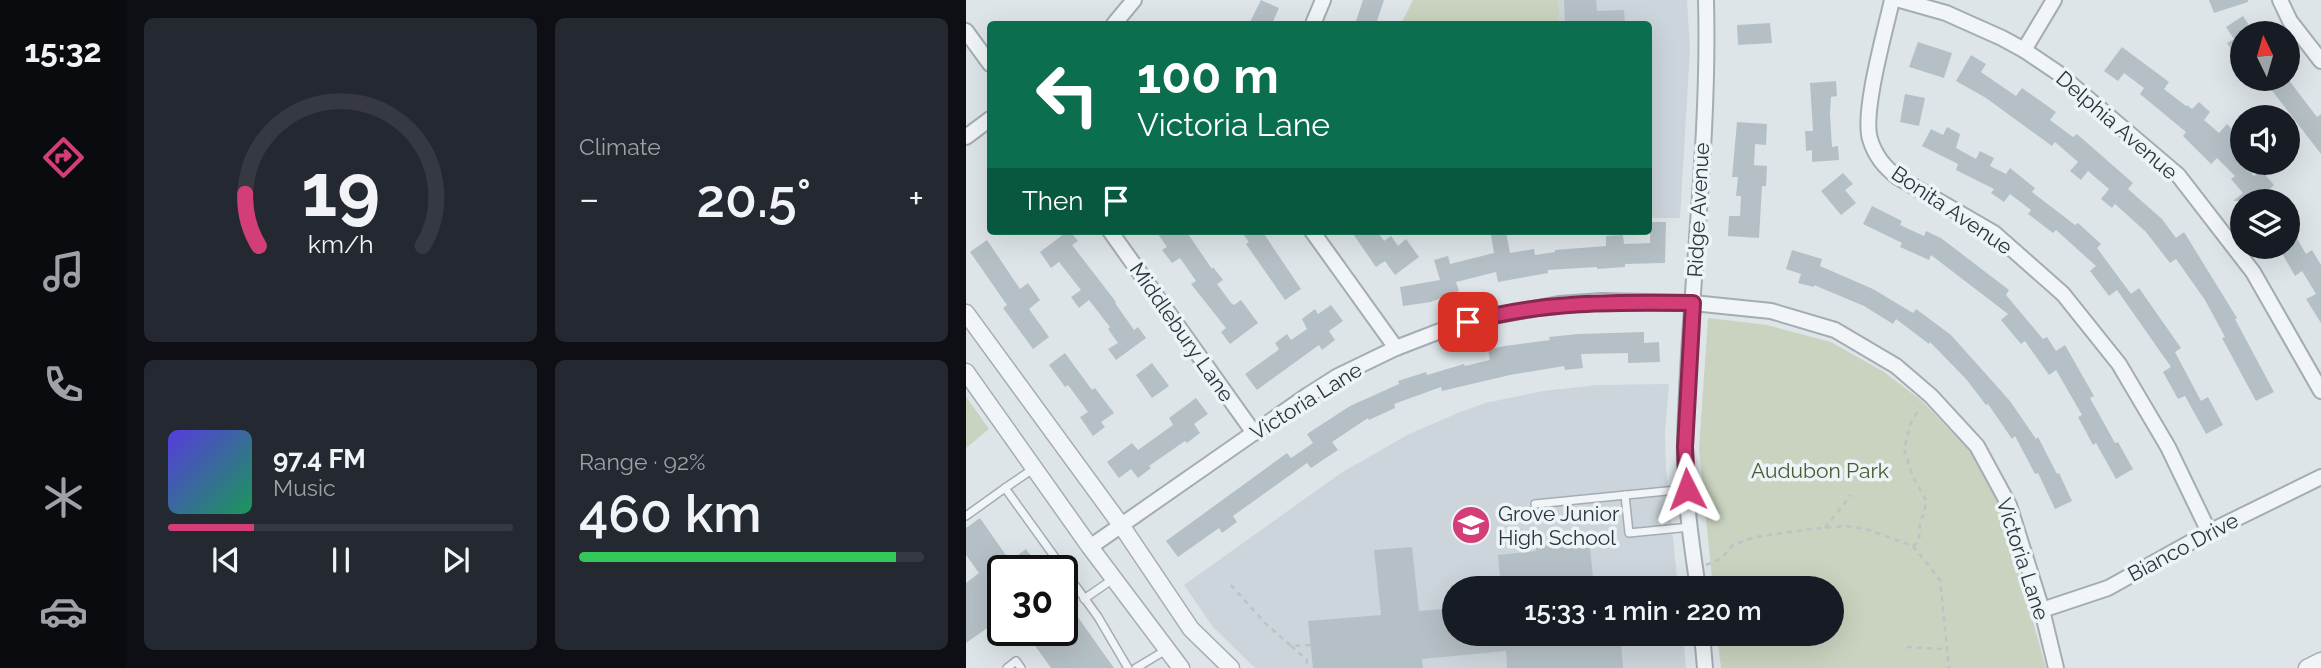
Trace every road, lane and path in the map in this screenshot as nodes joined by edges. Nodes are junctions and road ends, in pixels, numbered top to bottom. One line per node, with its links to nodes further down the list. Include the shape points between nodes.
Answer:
1 (1134, 0): 8 (street)
2 (1323, 0): 9 (street)
3 (1706, 0): 18 (street, Ridge Avenue)
4 (1892, 0): 36 (street, Bonita Avenue, via 1869,110 1870,139 1881,160 1899,178 1994,233 2063,294 2119,364 2168,447)
5 (1900, 0): 11 (street, Delphia Avenue, via 1967,22)
6 (2054, 0): 11 (street)
7 (2280, 0): 13 (street)
8 (1116, 21)
9 (1314, 21)
10 (966, 32): 12 (street)
11 (2024, 51): 22 (street, Delphia Avenue, via 2058,73 2178,175 2253,272)
12 (987, 60)
13 (2321, 61)
14 (987, 121): 15 (street)
15 (966, 137)
16 (1113, 235): 24 (street, Middlebury Lane)
17 (1315, 235): 20 (street)
18 (1693, 303): 20 (street, Victoria Lane, via 1559,304 1453,326); 28 (street, Ridge Avenue); 44 (street, Victoria Lane, via 1771,311 1835,330 1896,366 1931,396 1977,446 2009,505)
19 (966, 313): 33 (street)
20 (1396, 348): 24 (street, Victoria Lane, via 1338,376)
21 (966, 372): 25 (street)
22 (2321, 391)
23 (1920, 407): 37 (path, via 1904,449 1926,500 1919,541)
24 (1254, 433): 33 (street, Victoria Lane)
25 (1034, 468): 27 (lane); 38 (street)
26 (2321, 477): 36 (street, Bianco Drive)
27 (1005, 488): 32 (lane); 43 (lane)
28 (1687, 489): 29 (lane); 34 (street, Ridge Avenue)
29 (1625, 495): 31 (lane); 34 (lane, via 1629,533)
30 (1851, 495): 35 (path)
31 (1535, 504)
32 (966, 516)
33 (1121, 525): 38 (street, Victoria Lane); 57 (street, via 1191,629)
34 (1690, 527): 39 (street, Ridge Avenue)
35 (1825, 528): 37 (path, via 1866,529); 39 (path, via 1755,537 1733,545 1723,558)
36 (2209, 532): 44 (street, Bianco Drive, via 2108,588)
37 (1913, 546): 50 (path, via 1940,580)
38 (1090, 547): 41 (street)
39 (1695, 565): 40 (street, Ridge Avenue)
40 (1696, 576)
41 (1114, 579): 43 (lane); 49 (street)
42 (1231, 585): 46 (path)
43 (1084, 599): 54 (lane)
44 (2042, 610): 61 (street, Victoria Lane)
45 (1311, 645): 46 (path)
46 (1290, 646): 58 (path, via 1307,660)
47 (1703, 646): 59 (street)
48 (1907, 647): 50 (path)
49 (1167, 649): 55 (lane); 56 (street)
50 (1947, 652): 60 (path)
51 (2321, 661): 62 (street)
52 (1007, 668): 53 (lane, via 1016,661)
53 (1021, 668)
54 (1128, 668)
55 (1136, 668)
56 (1181, 668)
57 (1231, 668)
58 (1306, 668)
59 (1705, 668)
60 (1949, 668)
61 (2056, 668)
62 (2307, 668)

